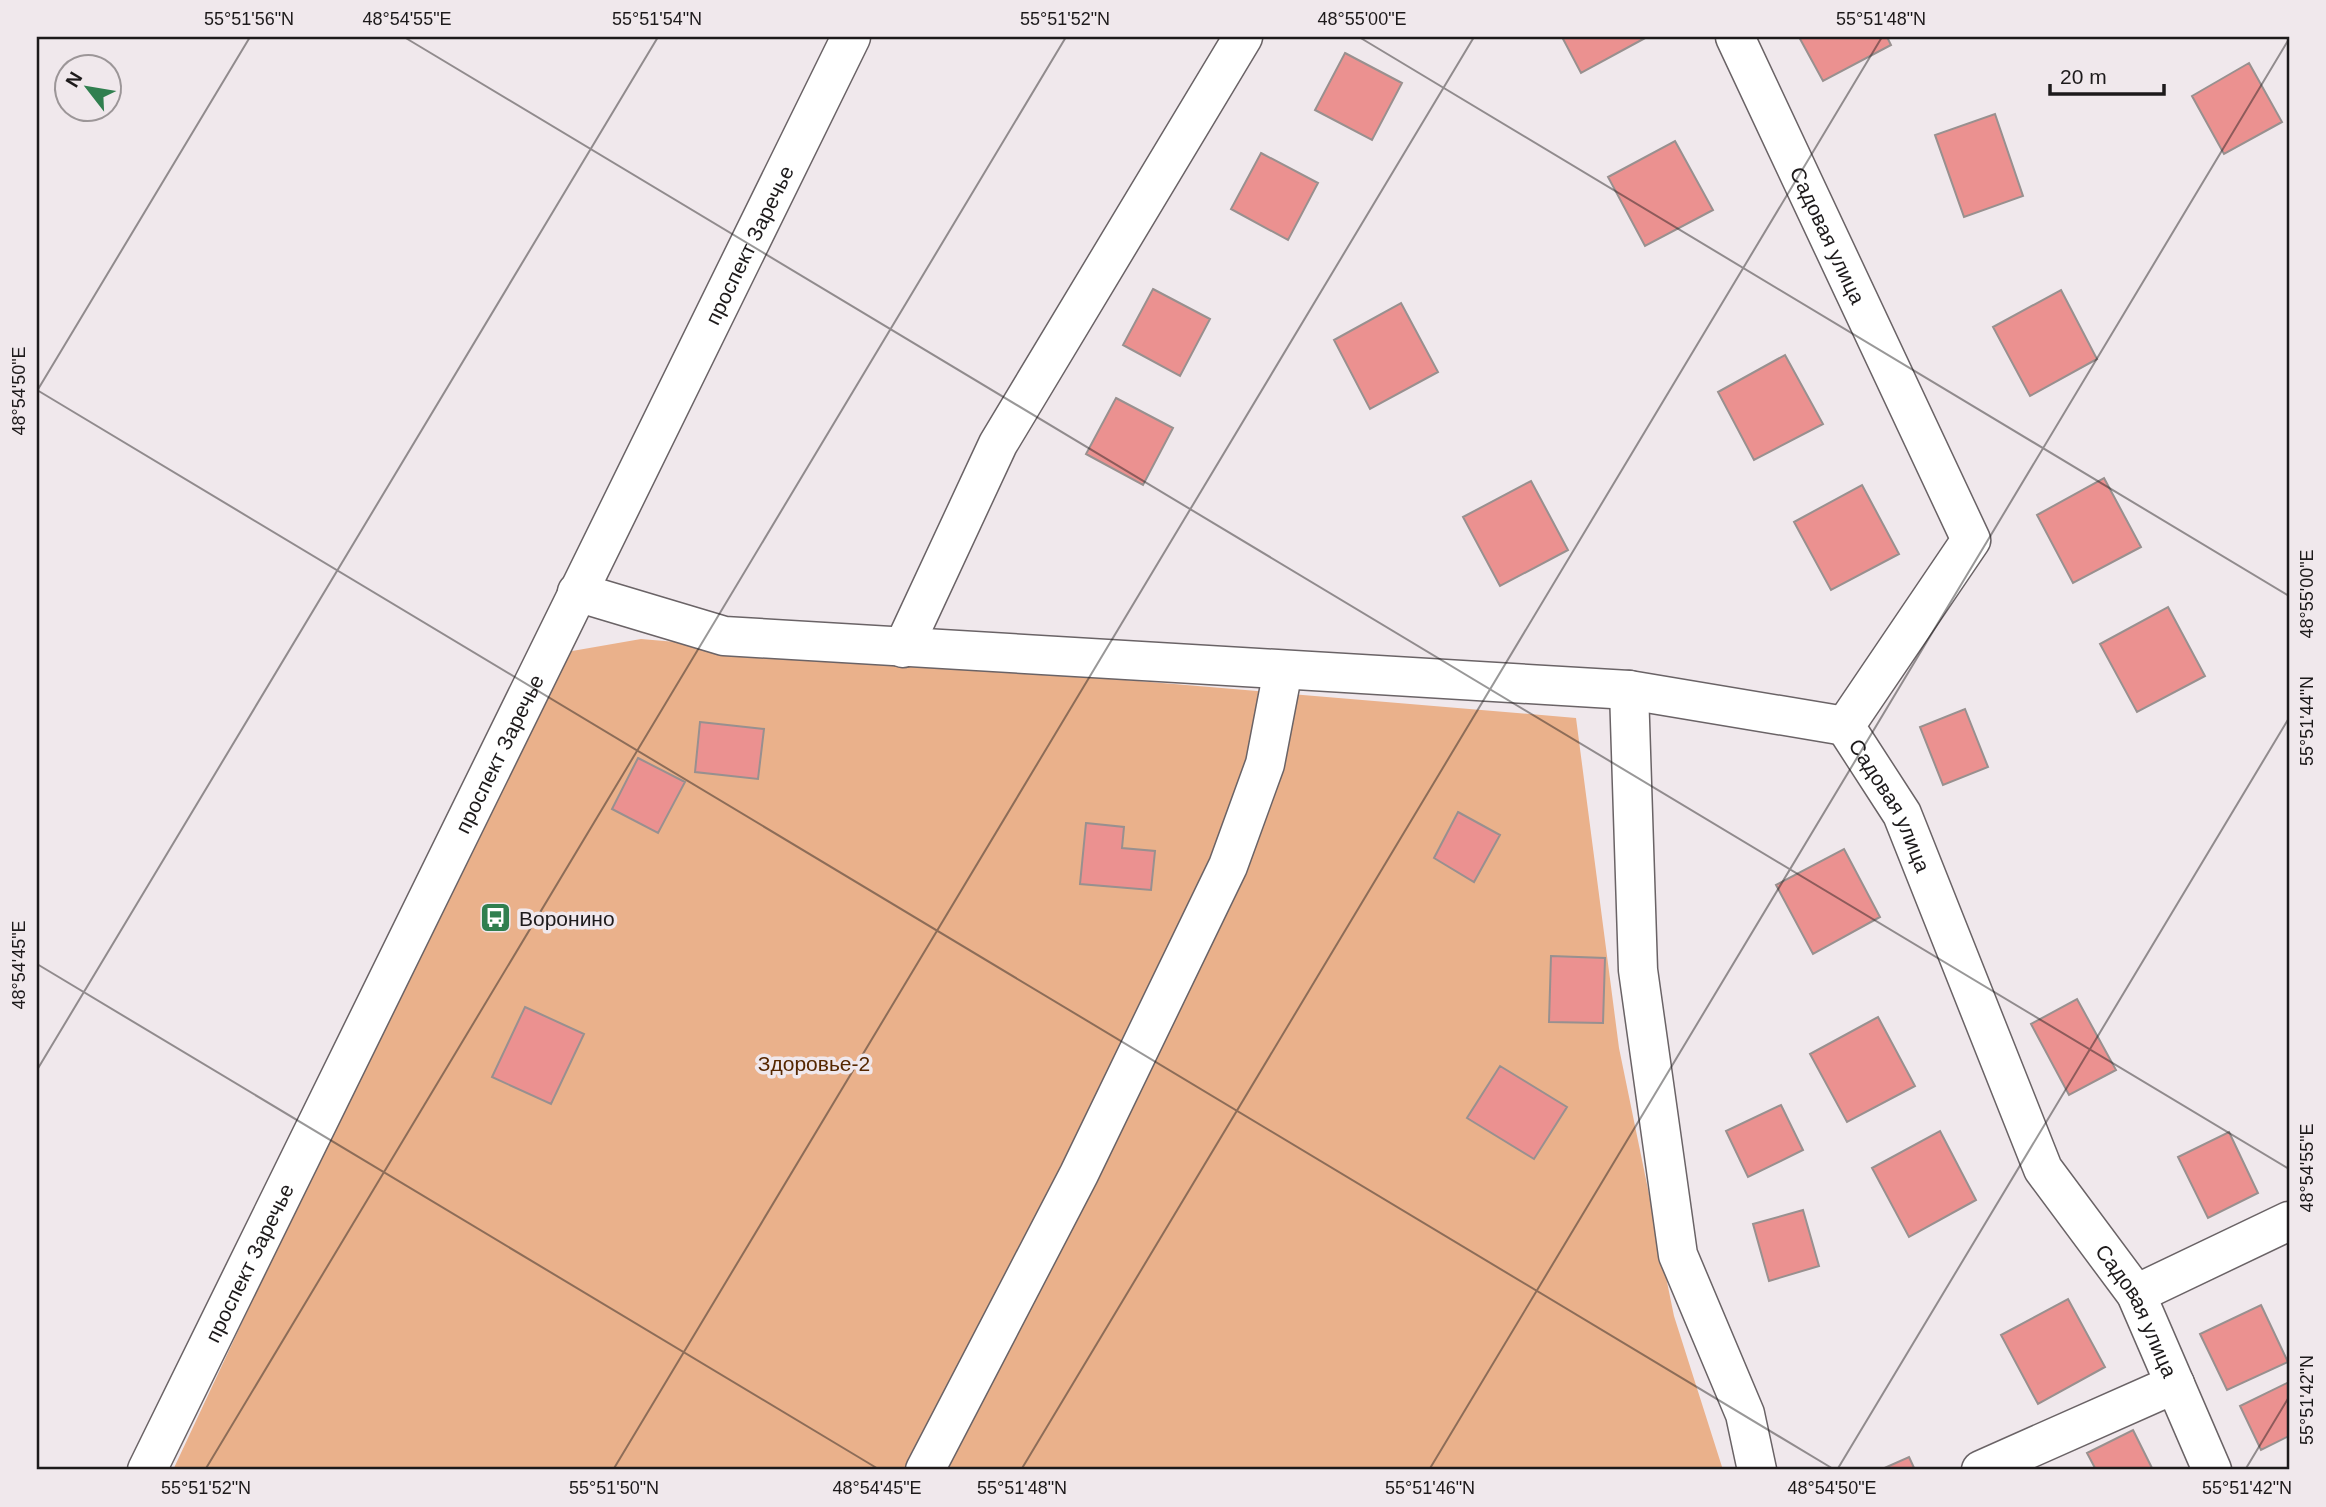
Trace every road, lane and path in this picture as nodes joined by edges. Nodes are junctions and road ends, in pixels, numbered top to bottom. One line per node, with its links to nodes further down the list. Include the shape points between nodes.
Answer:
1 (851, 37): 4 (street, проспект Заречье)
2 (1243, 37): 5 (street, via 998,444)
3 (1735, 37): 8 (street, Садовая улица, via 1971,540)
4 (577, 592): 5 (street, via 724,636); 12 (street, проспект Заречье)
5 (902, 648): 6 (street)
6 (1283, 670): 7 (street); 13 (street, via 1265,764 1228,866 1079,1174)
7 (1629, 690): 8 (street); 14 (street, via 1638,970 1678,1255 1745,1414)
8 (1845, 726): 10 (street, Садовая улица, via 1902,814 2043,1169)
9 (2289, 1221): 10 (street)
10 (2136, 1294): 11 (street, Садовая улица)
11 (2175, 1384): 15 (street); 16 (street, Садовая улица)
12 (147, 1470)
13 (925, 1470)
14 (1757, 1470)
15 (1981, 1470)
16 (2212, 1470)

